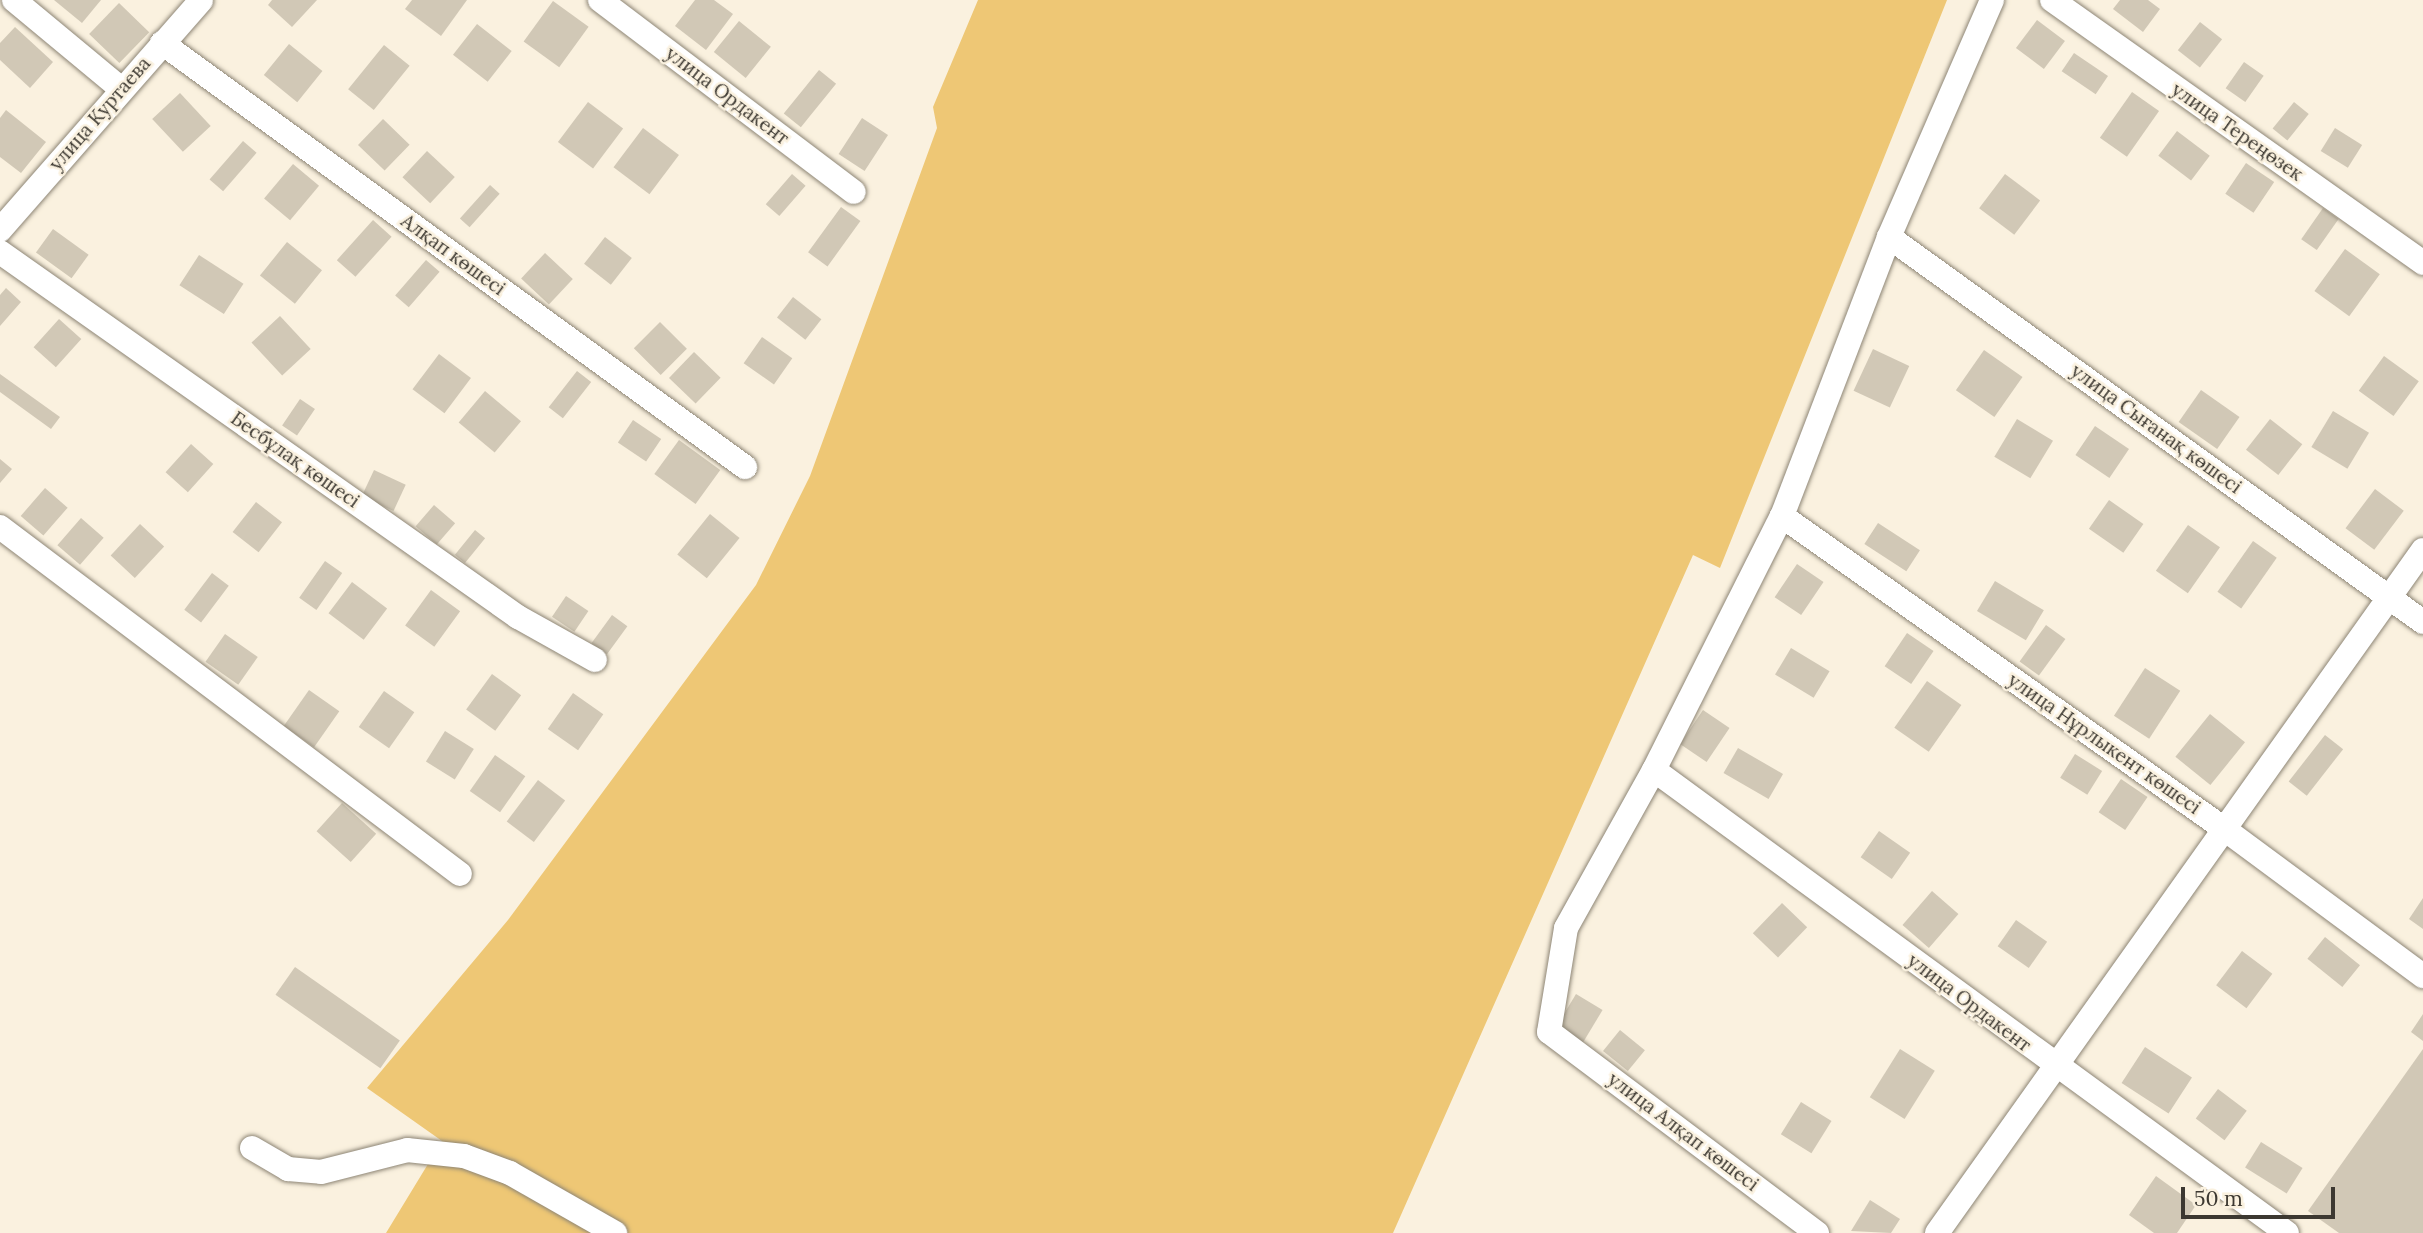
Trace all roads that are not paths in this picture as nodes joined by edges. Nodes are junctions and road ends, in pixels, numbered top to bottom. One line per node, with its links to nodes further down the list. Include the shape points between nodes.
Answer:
1 (14, 0): 7 (street)
2 (201, 0): 6 (street, улица Куртаева)
3 (600, 0): 8 (street, улица Ордакент)
4 (1992, 0): 10 (street)
5 (2052, 0): 12 (street, улица Тереңөзек)
6 (162, 43): 7 (street, улица Куртаева); 13 (street, Алқап көшесі)
7 (120, 88): 9 (street, улица Куртаева)
8 (855, 192)
9 (0, 230)
10 (1889, 237): 14 (street); 17 (street, улица Сығанақ көшесі)
11 (0, 252): 19 (street, Бесбұлақ көшесі, via 518,617)
12 (2423, 263)
13 (745, 467)
14 (1782, 516): 20 (street); 21 (street, улица Нұрлыкент көшесі)
15 (0, 527): 22 (street)
16 (2423, 550): 17 (street)
17 (2389, 597): 18 (street, улица Сығанақ көшесі); 21 (street)
18 (2423, 622)
19 (595, 660)
20 (1654, 770): 24 (street, улица Ордакент); 27 (street, улица Алқап көшесі, via 1566,928 1549,1032)
21 (2224, 828): 23 (street, улица Нұрлыкент көшесі); 24 (street)
22 (460, 874)
23 (2423, 976)
24 (2056, 1067): 28 (street); 29 (street, улица Ордакент)
25 (252, 1149): 26 (street, via 288,1169 321,1172 407,1150 464,1156 510,1173)
26 (615, 1233)
27 (1817, 1233)
28 (1937, 1233)
29 (2287, 1233)

